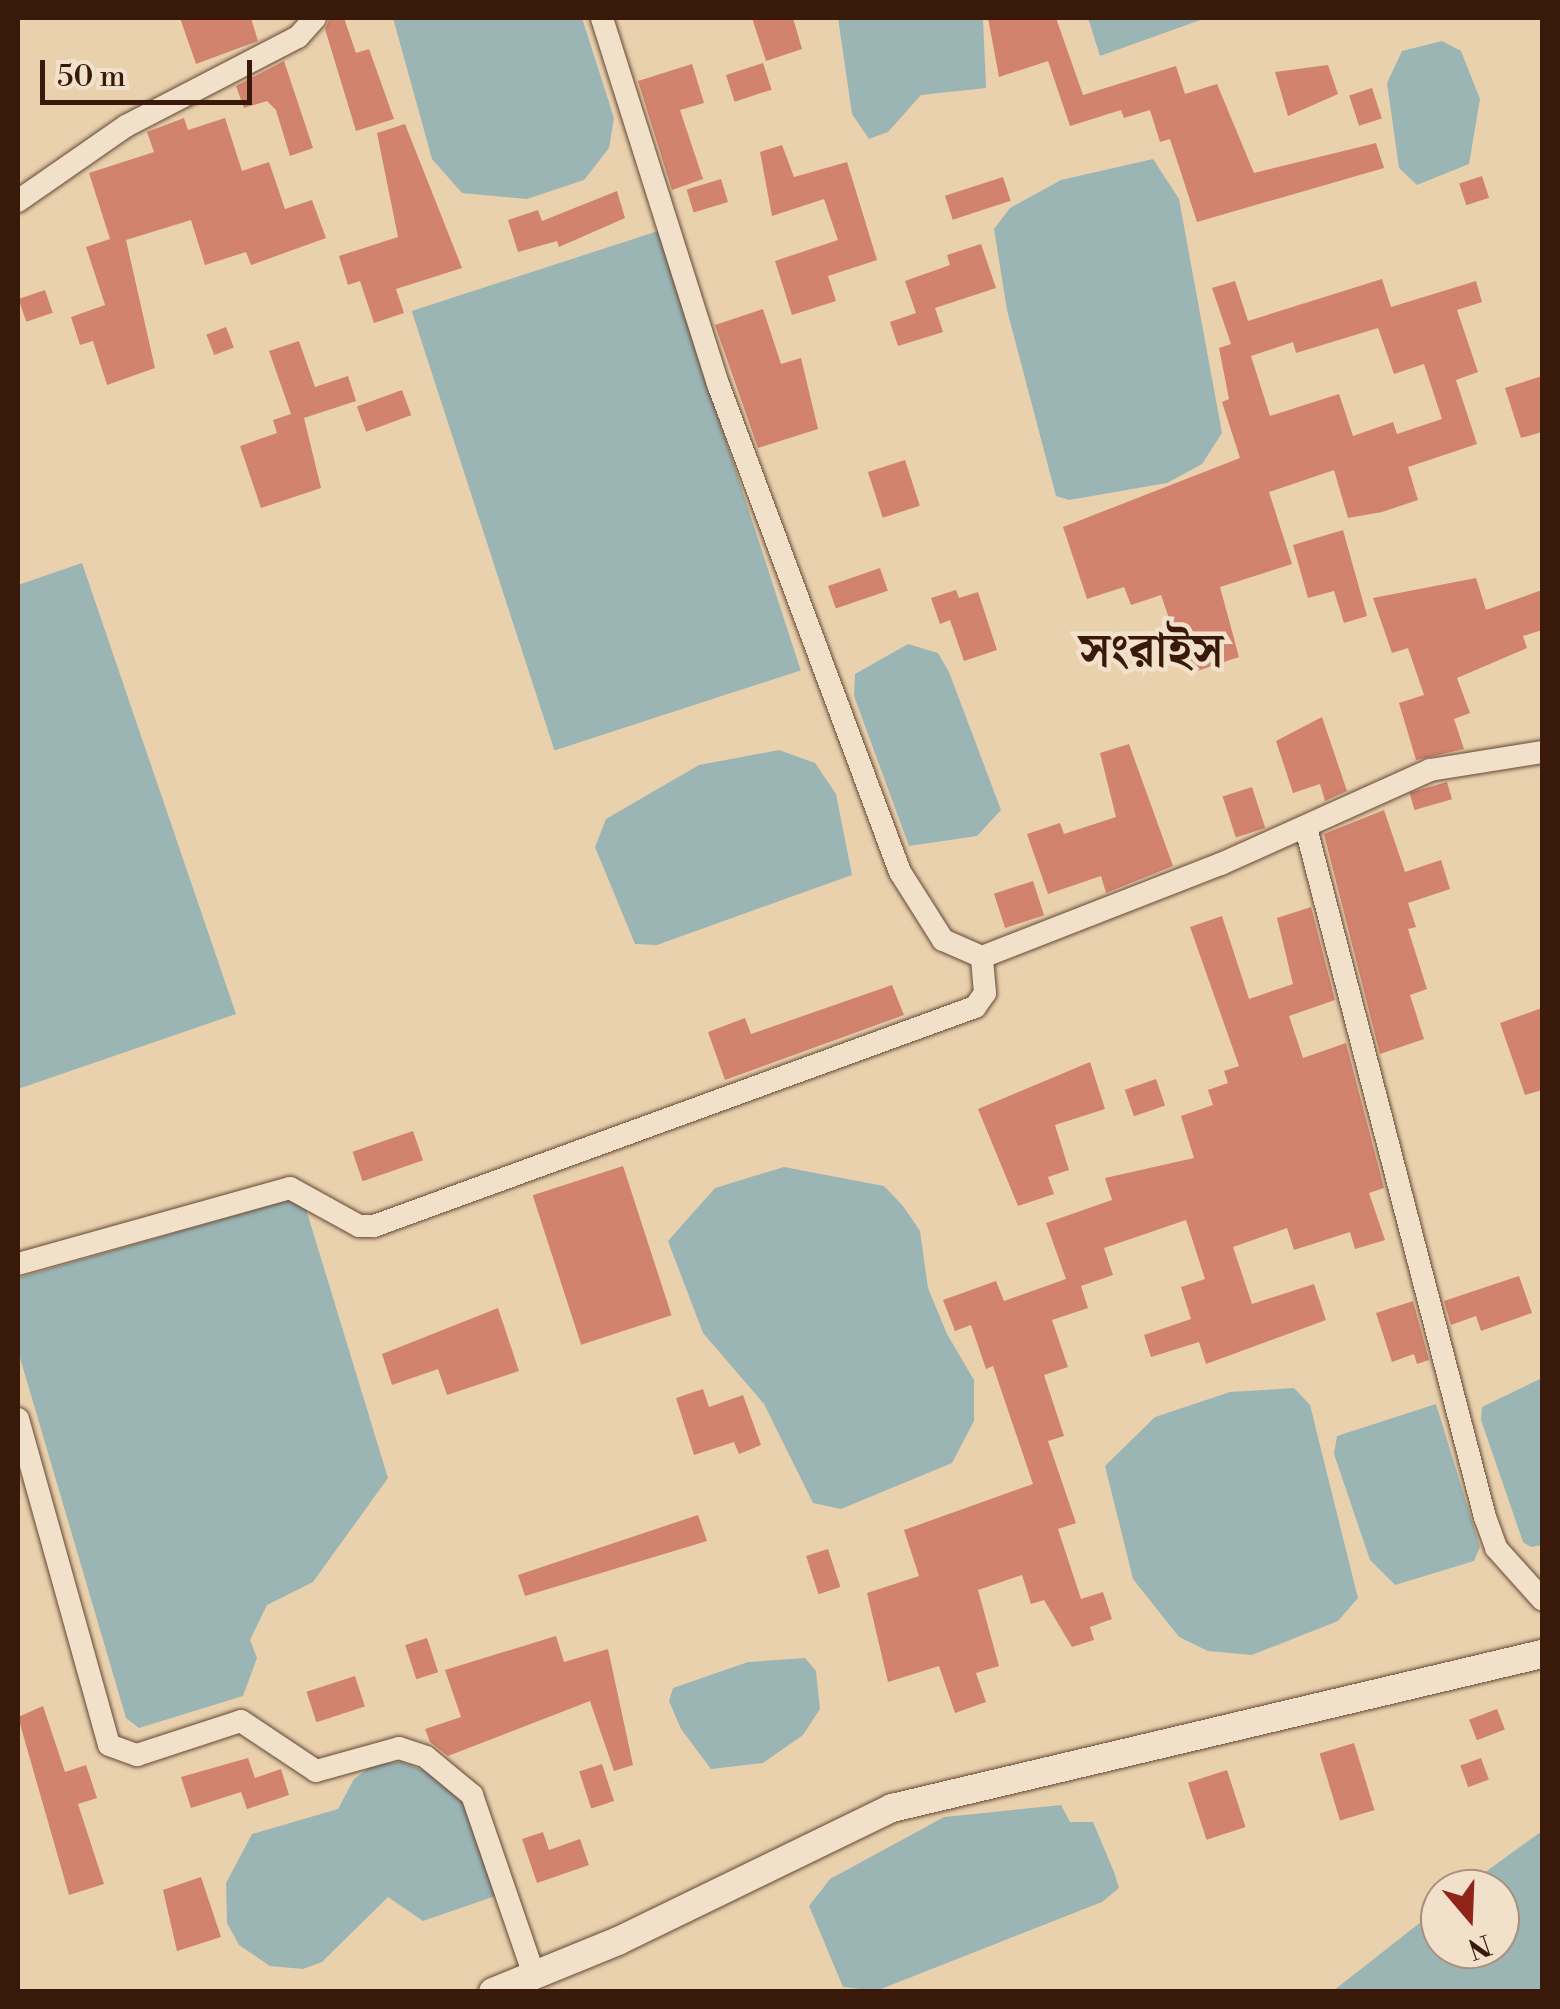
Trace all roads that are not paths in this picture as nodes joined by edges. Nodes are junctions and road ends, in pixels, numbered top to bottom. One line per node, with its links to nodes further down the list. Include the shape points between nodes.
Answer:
1 (315, 18): 3 (street, via 298,37 126,126)
2 (602, 18): 6 (street, via 718,384 900,872 943,940)
3 (18, 201)
4 (1542, 752): 5 (street, via 1430,770)
5 (1306, 828): 6 (street); 9 (street, via 1486,1517 1496,1548)
6 (982, 957): 7 (street, via 985,992 974,1007 374,1226 358,1226 290,1188)
7 (18, 1264)
8 (18, 1419): 11 (street, via 109,1745 138,1756 242,1721 316,1772 399,1748 426,1757 472,1795)
9 (1542, 1599)
10 (1542, 1654): 11 (street, via 892,1808)
11 (534, 1976): 12 (street)
12 (493, 1992)

